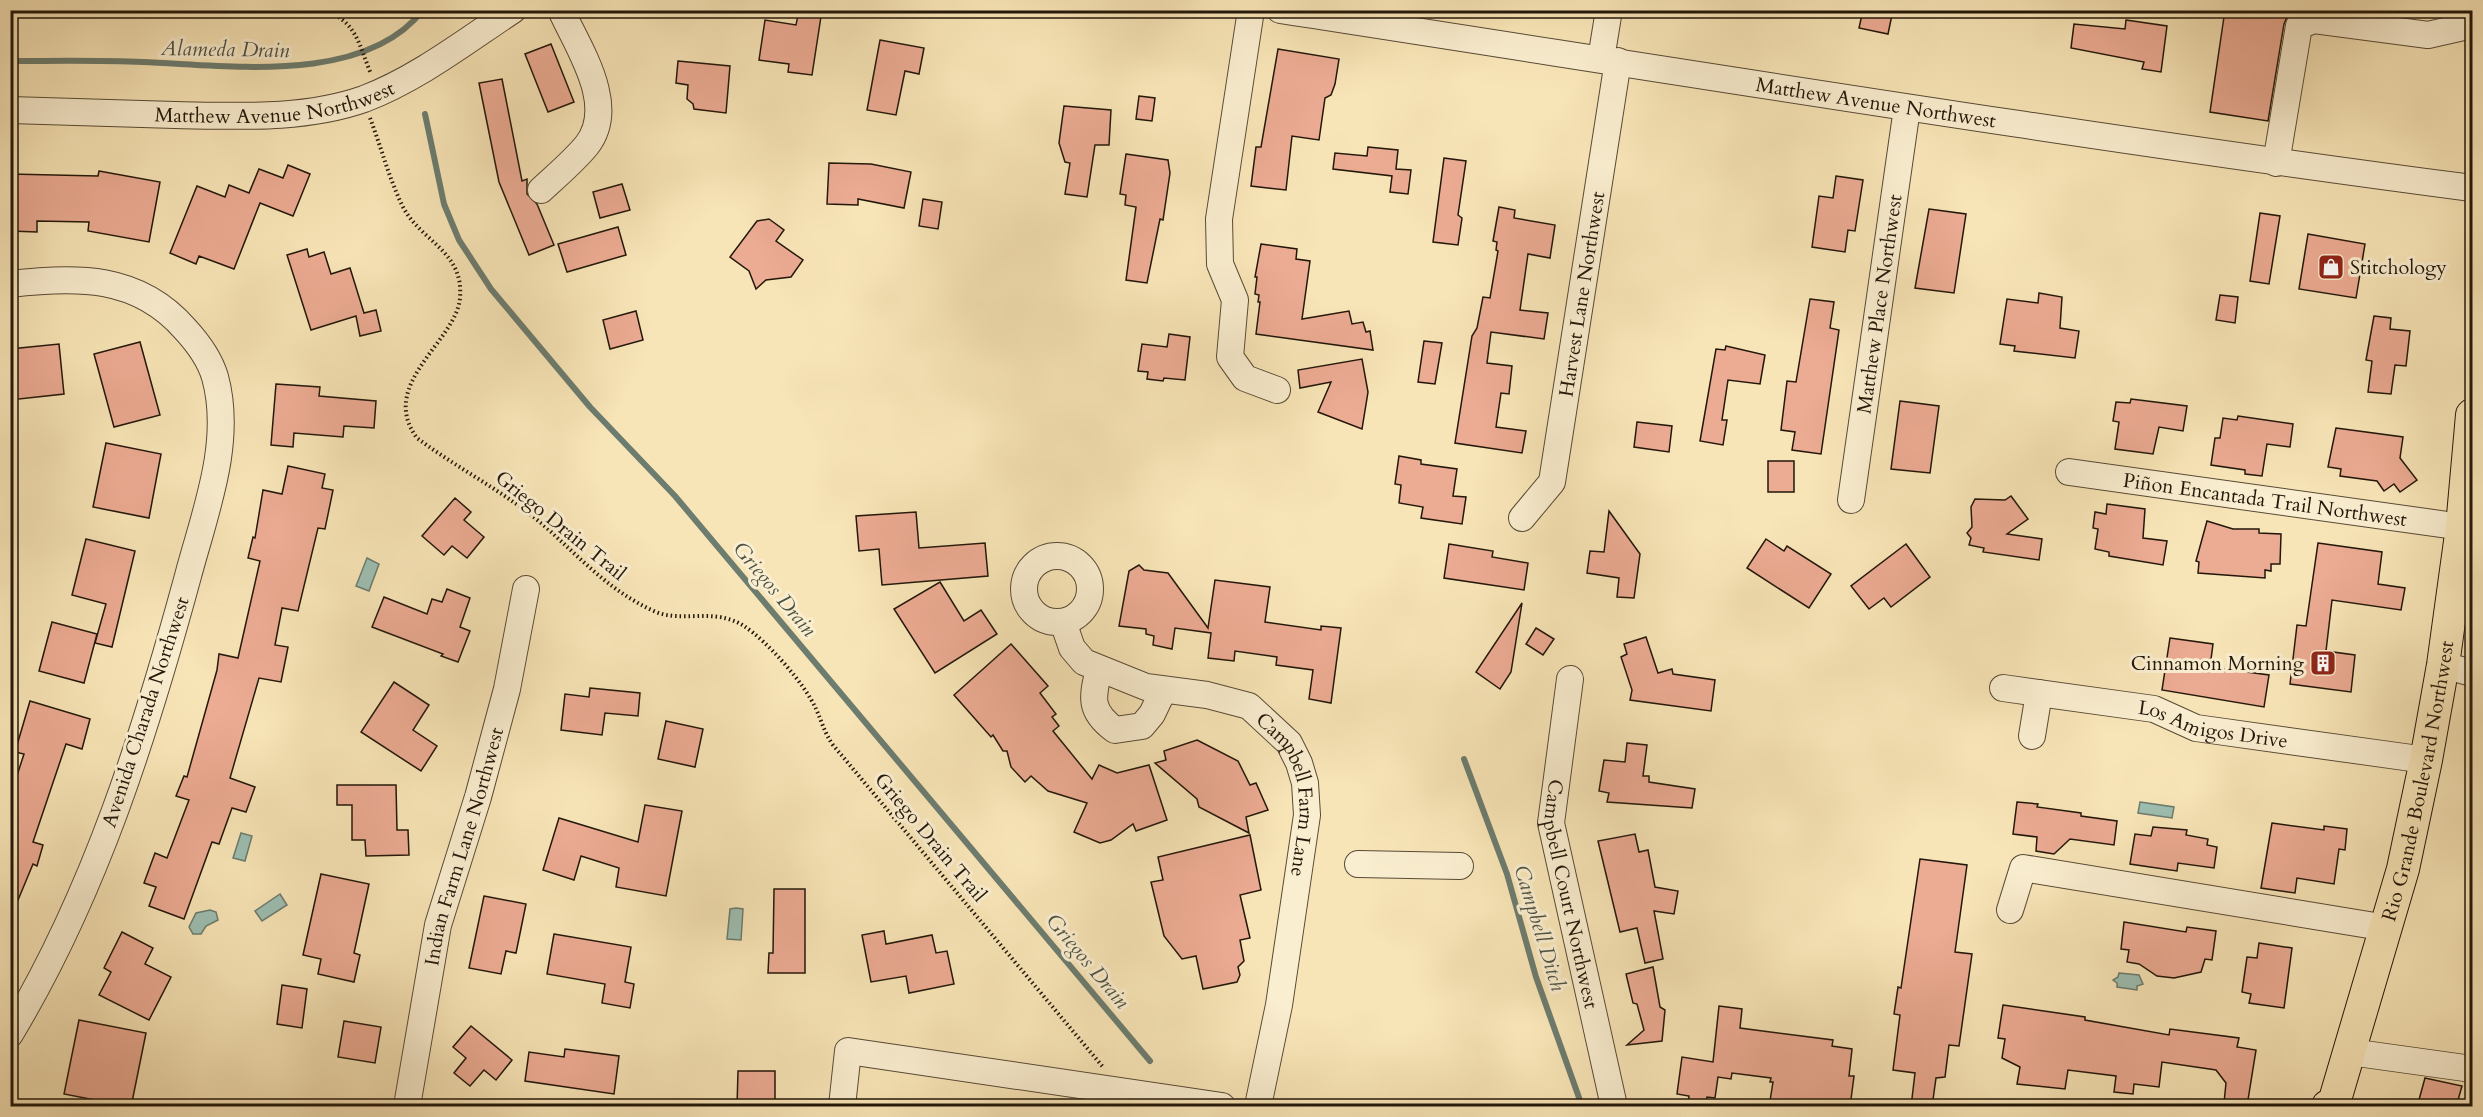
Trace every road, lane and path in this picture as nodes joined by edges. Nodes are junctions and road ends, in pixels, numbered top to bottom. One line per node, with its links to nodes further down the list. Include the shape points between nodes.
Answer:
1 (322, 10): 9 (path, via 353,27)
2 (513, 10): 11 (street, Matthew Avenue Northwest, via 395,86 326,110 228,116)
3 (561, 10): 15 (street, via 589,72 598,101 598,121 588,144)
4 (1251, 10): 17 (street, via 1219,219 1220,264 1235,300 1230,357 1245,378)
5 (1280, 10): 8 (street, Matthew Avenue Northwest)
6 (1609, 10): 8 (street, Harvest Lane Northwest)
7 (2472, 25): 13 (street, via 2428,35 2314,20 2299,26)
8 (1609, 60): 10 (street, Matthew Avenue Northwest); 21 (street, Harvest Lane Northwest, via 1552,482)
9 (370, 71)
10 (1907, 108): 13 (street, Matthew Avenue Northwest); 20 (street, Matthew Place Northwest)
11 (10, 110)
12 (371, 120): 41 (path, Griego Drain Trail, via 402,206 459,271 460,300 454,315 409,388 409,427 417,438 506,496 541,523 594,574 624,594 657,612 720,616 744,626 764,644 797,679 833,745 1110,1074)
13 (2276, 163): 14 (street, Matthew Avenue Northwest)
14 (2472, 188)
15 (541, 190)
16 (10, 284): 38 (street, Avenida Charada Northwest, via 92,280 140,292 173,315 196,340 214,374 221,407 221,443 204,516 149,712 108,831 56,952)
17 (1277, 390)
18 (2472, 428): 22 (main road, Rio Grande Boulevard Northwest)
19 (2069, 472): 22 (street, Piñon Encantada Trail Northwest)
20 (1851, 500)
21 (1522, 518)
22 (2462, 527): 25 (main road, Rio Grande Boulevard Northwest)
23 (526, 589): 43 (street, Indian Farm Lane Northwest, via 507,689 438,925)
24 (1063, 622): 26 (street, Campbell Farm Lane, via 1072,648 1084,662)
25 (2443, 665): 27 (street); 33 (main road, Rio Grande Boulevard Northwest)
26 (1099, 669): 30 (street, Campbell Farm Lane); 30 (street, via 1092,694 1095,709 1115,730 1142,726)
27 (2472, 673)
28 (1570, 679): 47 (street, Campbell Court Northwest, via 1551,823)
29 (2003, 688): 31 (street, Los Amigos Drive)
30 (1163, 691): 46 (street, Campbell Farm Lane, via 1207,695 1249,706 1289,743 1305,783 1307,815 1301,859 1279,1005)
31 (2039, 693): 32 (street); 33 (street, Los Amigos Drive, via 2154,709 2196,728)
32 (2032, 736)
33 (2426, 759): 37 (main road, Rio Grande Boulevard Northwest)
34 (1358, 864): 35 (street)
35 (1460, 866)
36 (2010, 910): 37 (street, via 2023,868)
37 (2387, 928): 39 (main road, Rio Grande Boulevard Northwest)
38 (10, 1034)
39 (2350, 1052): 40 (street); 42 (main road, Rio Grande Boulevard Northwest)
40 (2472, 1069)
41 (1111, 1090): 44 (street, via 848,1051); 45 (street)
42 (2332, 1106)
43 (408, 1107)
44 (842, 1107)
45 (1222, 1107)
46 (1258, 1107)
47 (1614, 1107)

